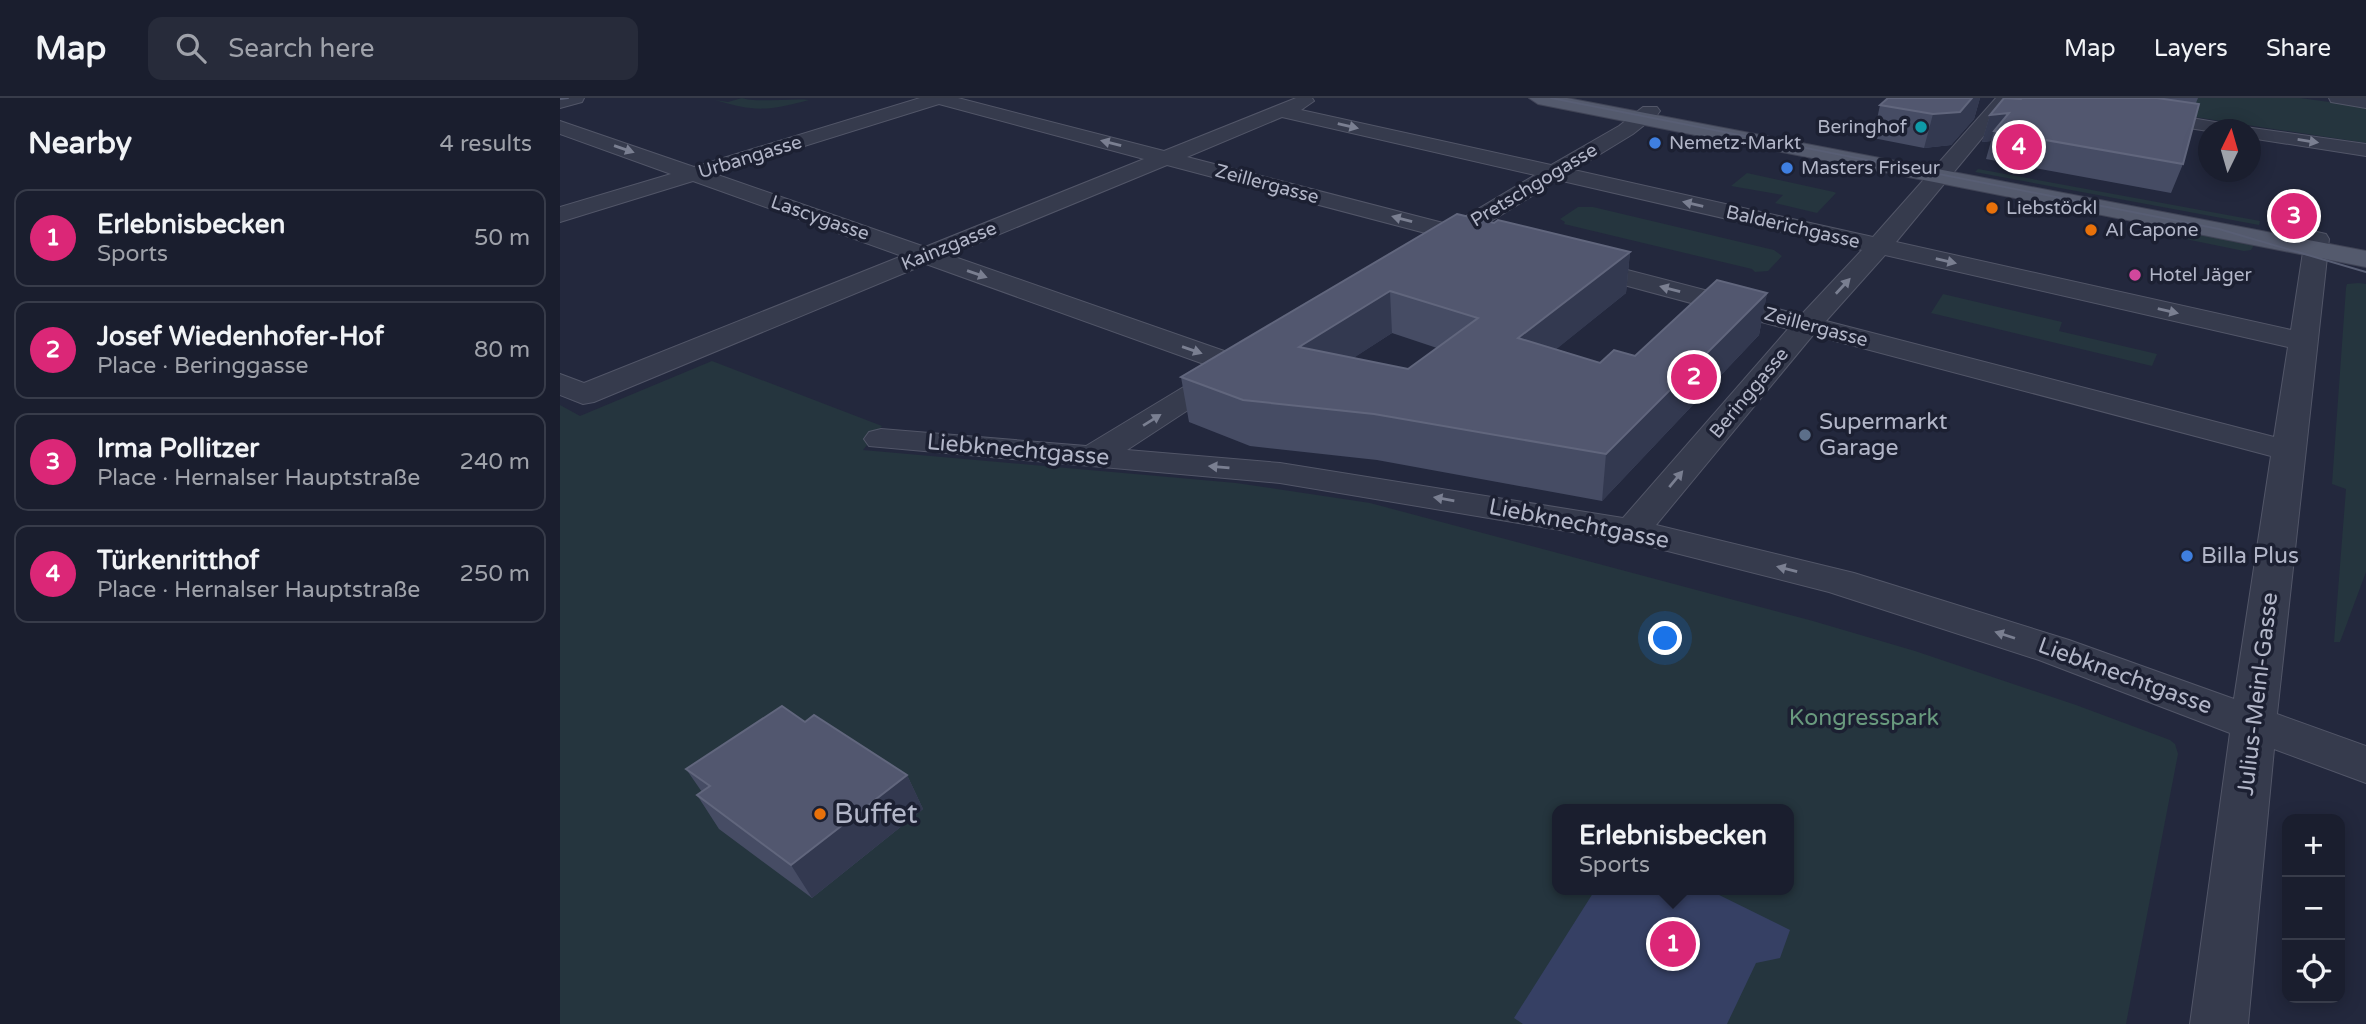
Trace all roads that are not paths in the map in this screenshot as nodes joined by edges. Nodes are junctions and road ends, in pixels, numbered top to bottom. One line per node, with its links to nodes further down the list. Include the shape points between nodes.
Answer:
1 (575, 98): 9 (street)
2 (938, 98): 17 (street, Zeillergasse, one-way to 2); 19 (street, Urbangasse)
3 (1314, 98): 11 (street, Kainzgasse)
4 (1538, 98): 12 (main road)
5 (1584, 98): 12 (main road)
6 (2006, 98): 20 (street, Beringgasse)
7 (2036, 98): 13 (street)
8 (2339, 98): 10 (street)
9 (560, 102)
10 (2366, 102)
11 (1281, 111): 17 (street, Kainzgasse); 18 (street, Balderichgasse, one-way to 18)
12 (1641, 118): 18 (street, Pretschgogasse); 20 (main road)
13 (2198, 124)
14 (560, 127): 19 (street, Lascygasse, one-way to 19)
15 (2261, 134): 16 (street, one-way to 16)
16 (2366, 149)
17 (1167, 158): 22 (street, Zeillergasse, one-way to 17); 28 (street, Kainzgasse)
18 (1555, 173): 22 (street, Pretschgogasse); 24 (street, Balderichgasse, one-way to 18)
19 (694, 174): 21 (street, Urbangasse); 28 (street, Lascygasse)
20 (1938, 177): 23 (main road); 24 (street, Beringgasse)
21 (560, 215)
22 (1453, 233): 25 (street, Zeillergasse); 27 (street, Pretschgogasse)
23 (2317, 244): 26 (main road); 29 (main road); 32 (street, Julius-Meinl-Gasse)
24 (1879, 246): 31 (street, Beringgasse, one-way to 24); 32 (street, Balderichgasse, one-way to 32)
25 (1506, 247)
26 (2366, 248)
27 (1423, 252)
28 (926, 256): 33 (street, Kainzgasse); 36 (street, Lascygasse, via 1250,359)
29 (2366, 258)
30 (1558, 260): 31 (street, Zeillergasse, one-way to 30)
31 (1807, 325): 35 (street, Zeillergasse); 37 (street, Beringgasse, one-way to 31)
32 (2304, 342): 35 (street, Julius-Meinl-Gasse)
33 (572, 389)
34 (881, 439): 36 (street, Liebknechtgasse)
35 (2290, 451): 38 (street, Julius-Meinl-Gasse)
36 (1094, 456): 37 (street, Liebknechtgasse, one-way to 36, via 1280,473)
37 (1632, 531): 38 (street, Liebknechtgasse, one-way to 37, via 2054,650 1840,582)
38 (2253, 724): 39 (street, Liebknechtgasse); 40 (street, Julius-Meinl-Gasse)
39 (2366, 765)
40 (2220, 1024)

